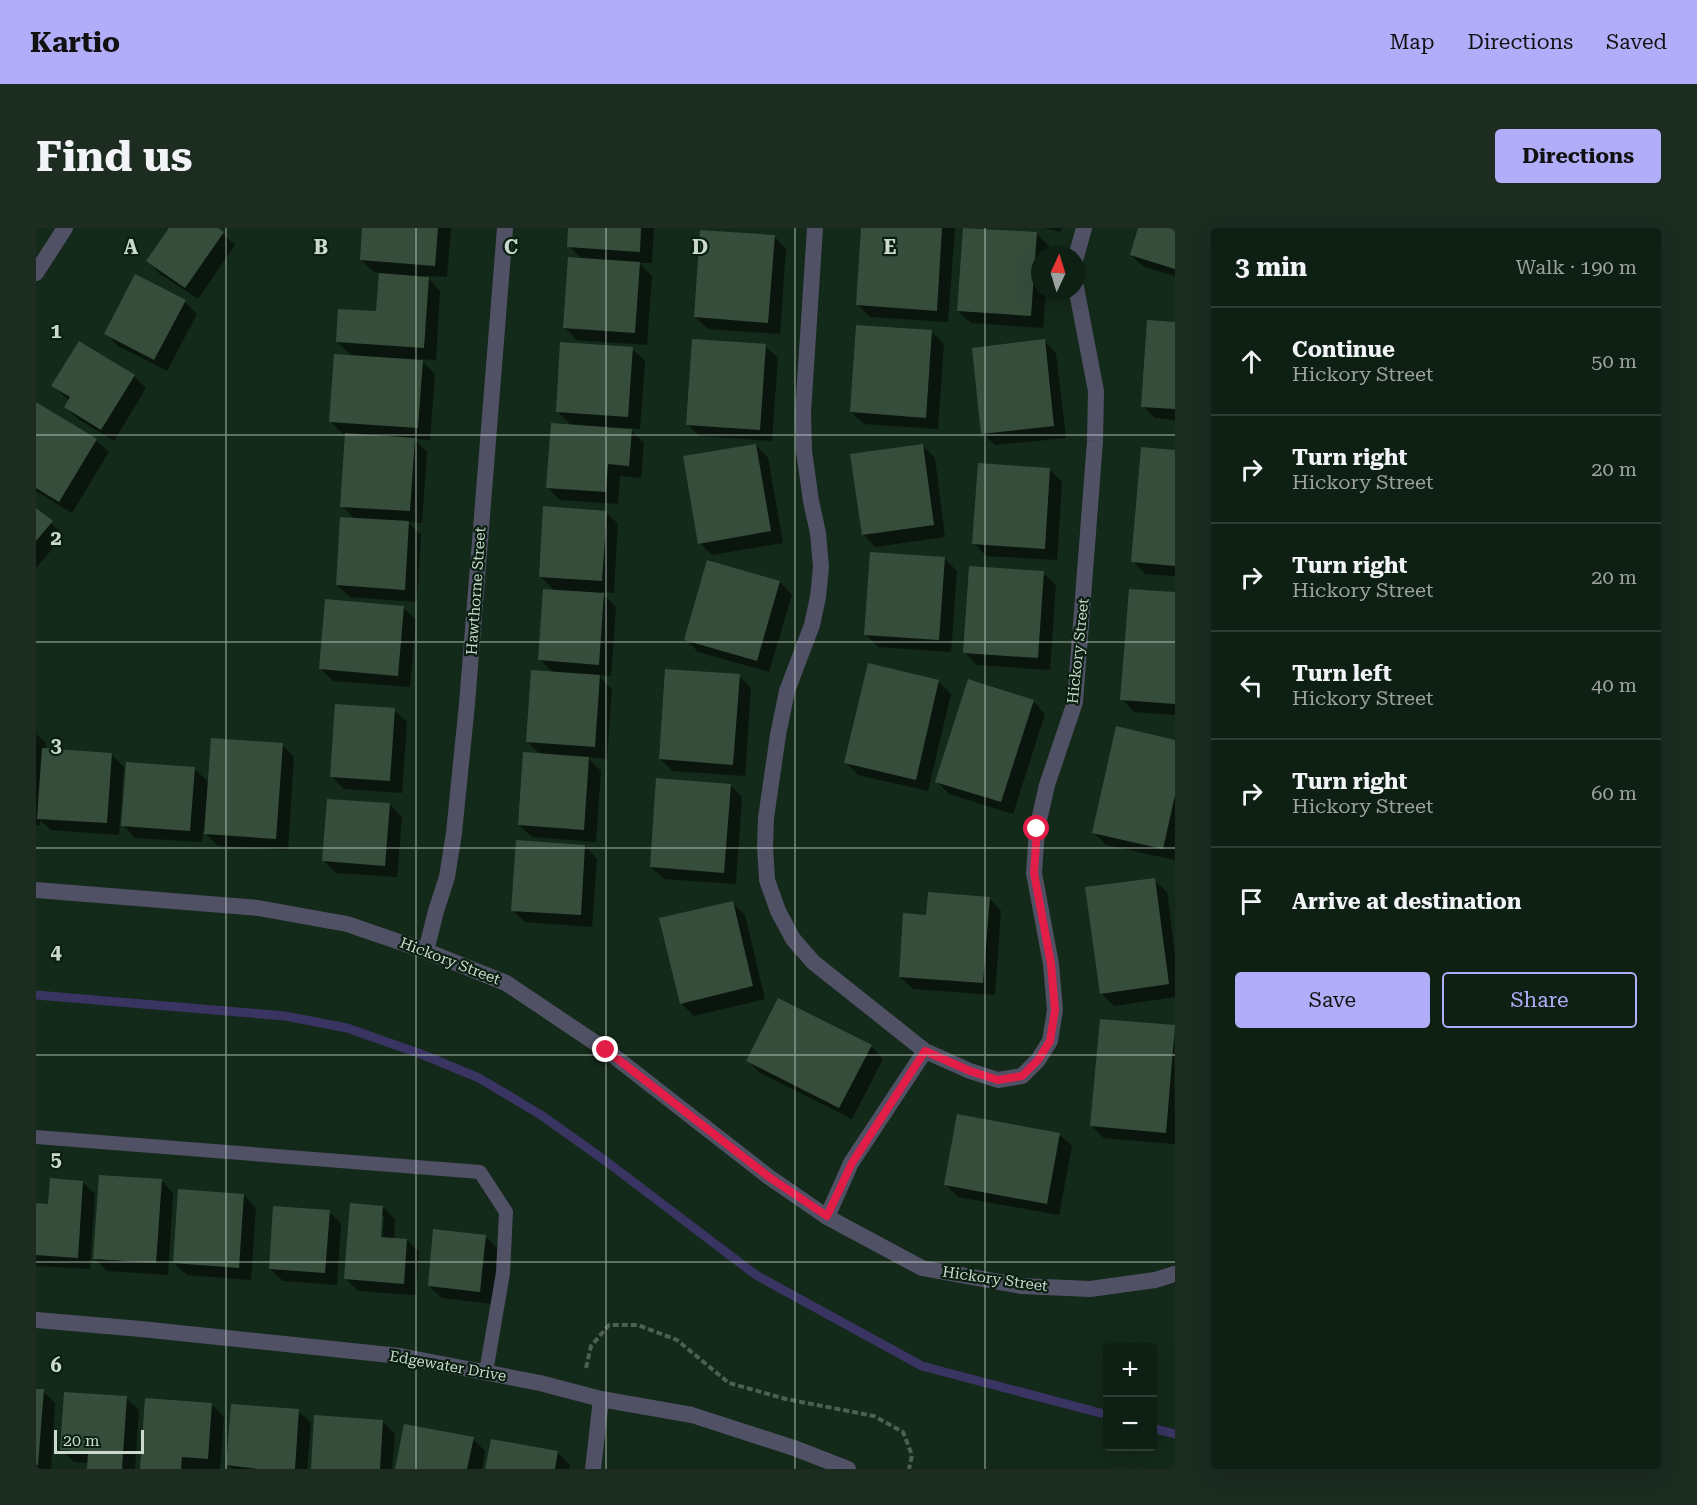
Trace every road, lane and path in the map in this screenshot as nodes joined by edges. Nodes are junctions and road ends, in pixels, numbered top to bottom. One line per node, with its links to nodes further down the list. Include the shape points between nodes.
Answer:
1 (65, 228): 6 (street)
2 (505, 228): 9 (street, Hawthorne Street, via 454,833 447,878)
3 (815, 228): 10 (street, Hickory Street, via 803,413 804,451 821,567 812,625 787,691 778,735 766,818 767,880 793,939 813,962)
4 (1084, 228): 5 (street)
5 (1079, 246)
6 (36, 273)
7 (1078, 300): 10 (street, Hickory Street, via 1096,391 1075,702 1047,785 1037,829 1034,873 1051,964 1055,1010 1050,1041 1022,1076 998,1080)
8 (36, 890): 9 (street, Hickory Street, via 258,908 347,924)
9 (426, 951): 12 (street, Hickory Street, via 506,983 606,1050 769,1177)
10 (925, 1051): 12 (street, via 852,1163)
11 (36, 1137): 16 (lane, via 480,1172 506,1212 503,1273)
12 (827, 1216): 13 (street, Hickory Street, via 922,1269 965,1278 1021,1286 1089,1289)
13 (1175, 1274)
14 (36, 1320): 16 (street, Edgewater Drive, via 400,1356)
15 (586, 1368): 20 (path, via 591,1346 609,1325 638,1325 677,1340 729,1383 874,1416 903,1432 912,1455)
16 (486, 1372): 17 (street, Edgewater Drive)
17 (601, 1399): 18 (street); 19 (street, Edgewater Drive, via 692,1415)
18 (593, 1469)
19 (848, 1469)
20 (909, 1469)

